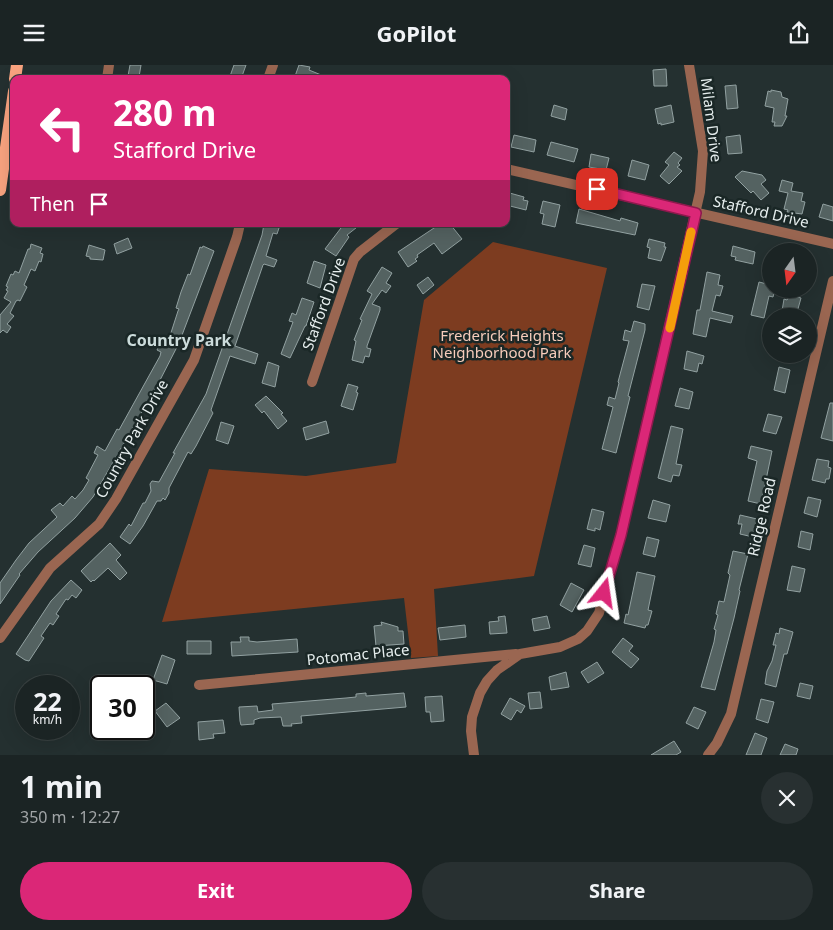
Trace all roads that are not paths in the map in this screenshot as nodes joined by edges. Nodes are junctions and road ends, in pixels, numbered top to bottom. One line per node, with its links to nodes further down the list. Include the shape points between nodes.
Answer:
1 (689, 65): 6 (street, Milam Drive, via 703,151)
2 (10, 104): 3 (main road)
3 (5, 121): 5 (main road)
4 (510, 170): 6 (street, Stafford Drive)
5 (0, 191)
6 (696, 213): 9 (street, Stafford Drive); 13 (street, Milam Drive, via 621,535 598,613 587,631 570,643)
7 (240, 227): 12 (street, Country Park Drive, via 198,351 116,499 99,523 50,568)
8 (392, 227): 11 (street, Stafford Drive, via 354,259)
9 (833, 244)
10 (833, 281): 16 (street, Ridge Road, via 731,714 718,743)
11 (312, 382)
12 (0, 638)
13 (520, 654): 14 (street, Potomac Place); 15 (street, Milam Drive, via 497,670 480,693 472,717)
14 (198, 685)
15 (474, 755)
16 (708, 755)

